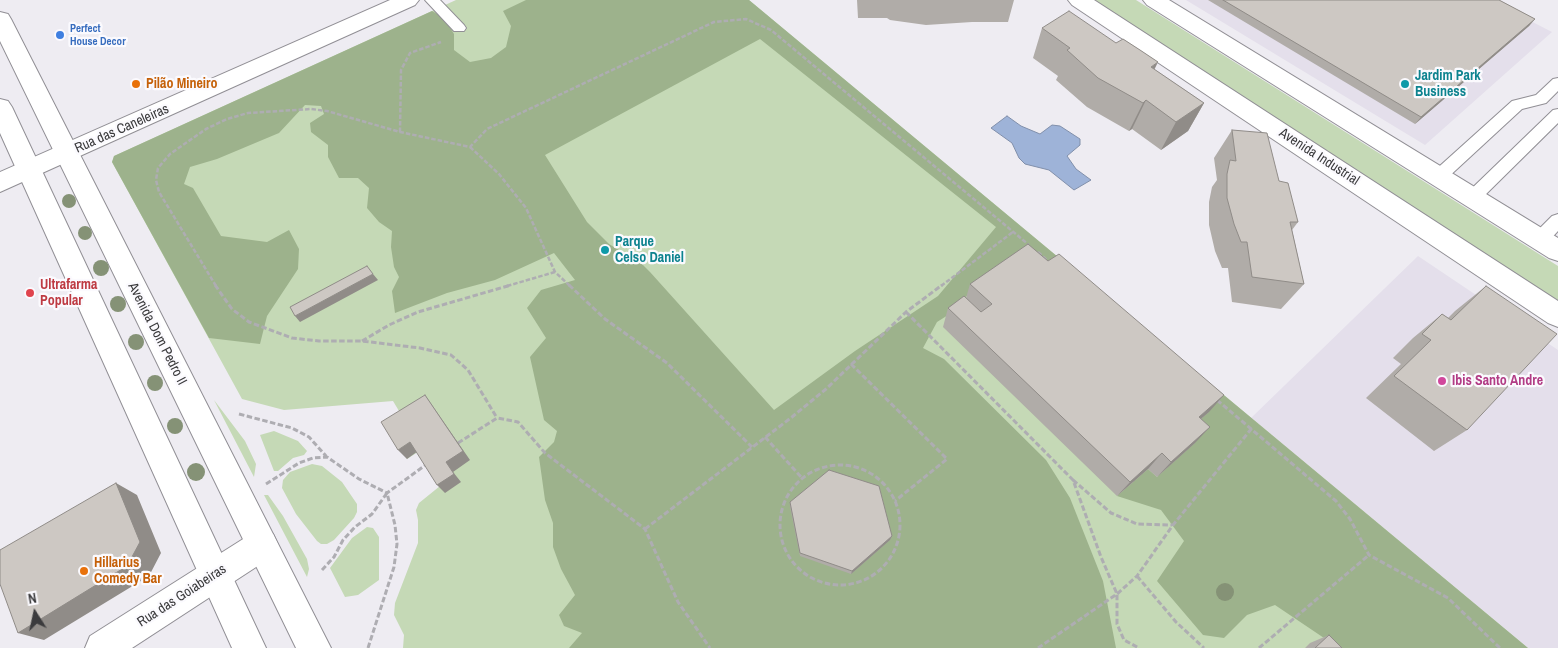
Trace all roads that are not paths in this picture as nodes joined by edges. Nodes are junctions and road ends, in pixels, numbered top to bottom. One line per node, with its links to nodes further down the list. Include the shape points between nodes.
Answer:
1 (408, 0): 10 (main road, Rua das Caneleiras)
2 (432, 0): 6 (lane)
3 (1079, 0): 17 (main road, Avenida Industrial)
4 (1154, 0): 12 (main road)
5 (0, 19): 10 (main road, Avenida Dom Pedro II)
6 (459, 28)
7 (1558, 83): 12 (lane, via 1541,99 1516,105)
8 (0, 107): 11 (main road)
9 (1558, 114): 14 (lane)
10 (67, 154): 11 (main road, Rua das Caneleiras); 18 (main road, Avenida Dom Pedro II)
11 (29, 171): 13 (main road, Rua das Caneleiras); 19 (main road)
12 (1438, 177): 14 (main road)
13 (0, 183)
14 (1472, 198): 16 (main road)
15 (1558, 220): 16 (lane)
16 (1549, 246)
17 (1558, 315)
18 (262, 545): 19 (main road, Rua das Goiabeiras); 22 (main road, Avenida Dom Pedro II)
19 (215, 575): 20 (main road, Rua das Goiabeiras); 21 (main road)
20 (102, 648)
21 (249, 648)
22 (314, 648)

